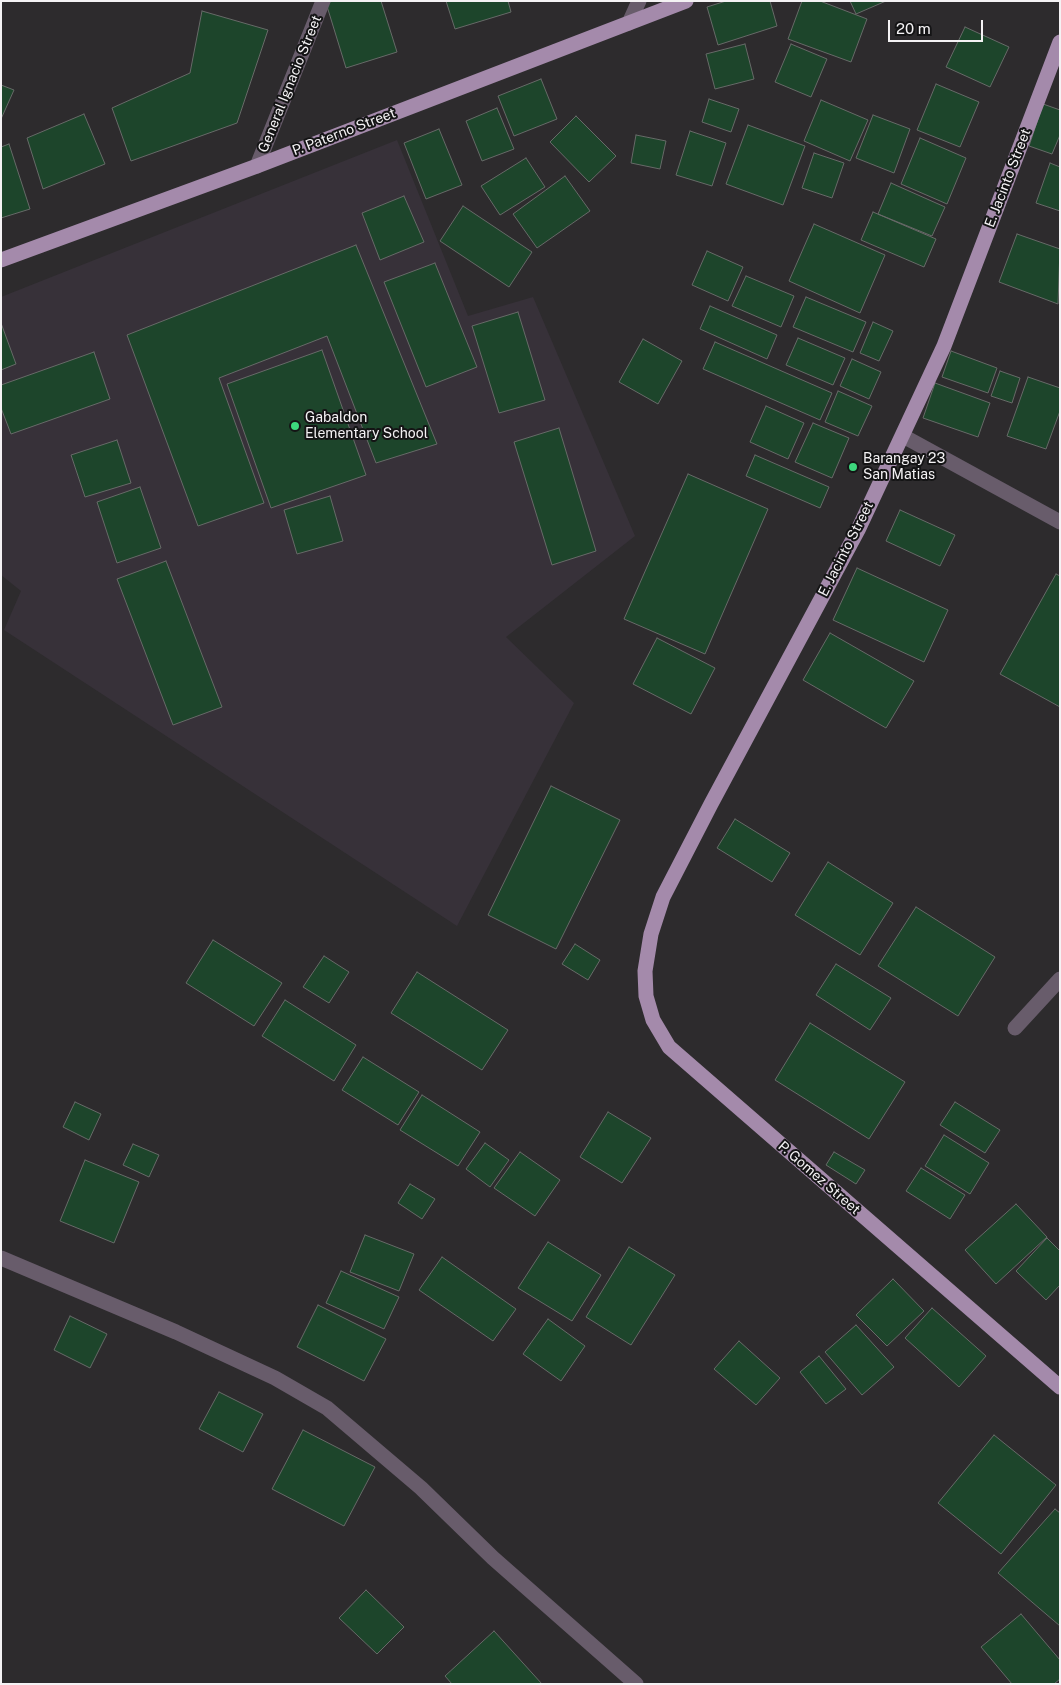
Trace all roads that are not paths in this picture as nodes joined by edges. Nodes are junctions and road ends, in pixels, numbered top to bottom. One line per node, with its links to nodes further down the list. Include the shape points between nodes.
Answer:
1 (323, 1): 6 (street, General Ignacio Street)
2 (639, 1): 4 (street)
3 (686, 1): 4 (main road, P. Paterno Street)
4 (629, 23): 6 (main road, P. Paterno Street)
5 (1060, 42): 8 (main road, E. Jacinto Street, via 944,346)
6 (256, 166): 7 (main road, P. Paterno Street)
7 (1, 260)
8 (903, 436): 9 (street); 10 (main road, E. Jacinto Street, via 858,530 663,897)
9 (1060, 522)
10 (651, 934): 14 (main road, P. Gomez Street, via 645,971 646,996 653,1020 669,1047)
11 (1060, 978): 12 (street)
12 (1016, 1028)
13 (1, 1258): 15 (street, via 184,1336 275,1378 327,1408 421,1488 493,1558)
14 (1060, 1387)
15 (636, 1684)

